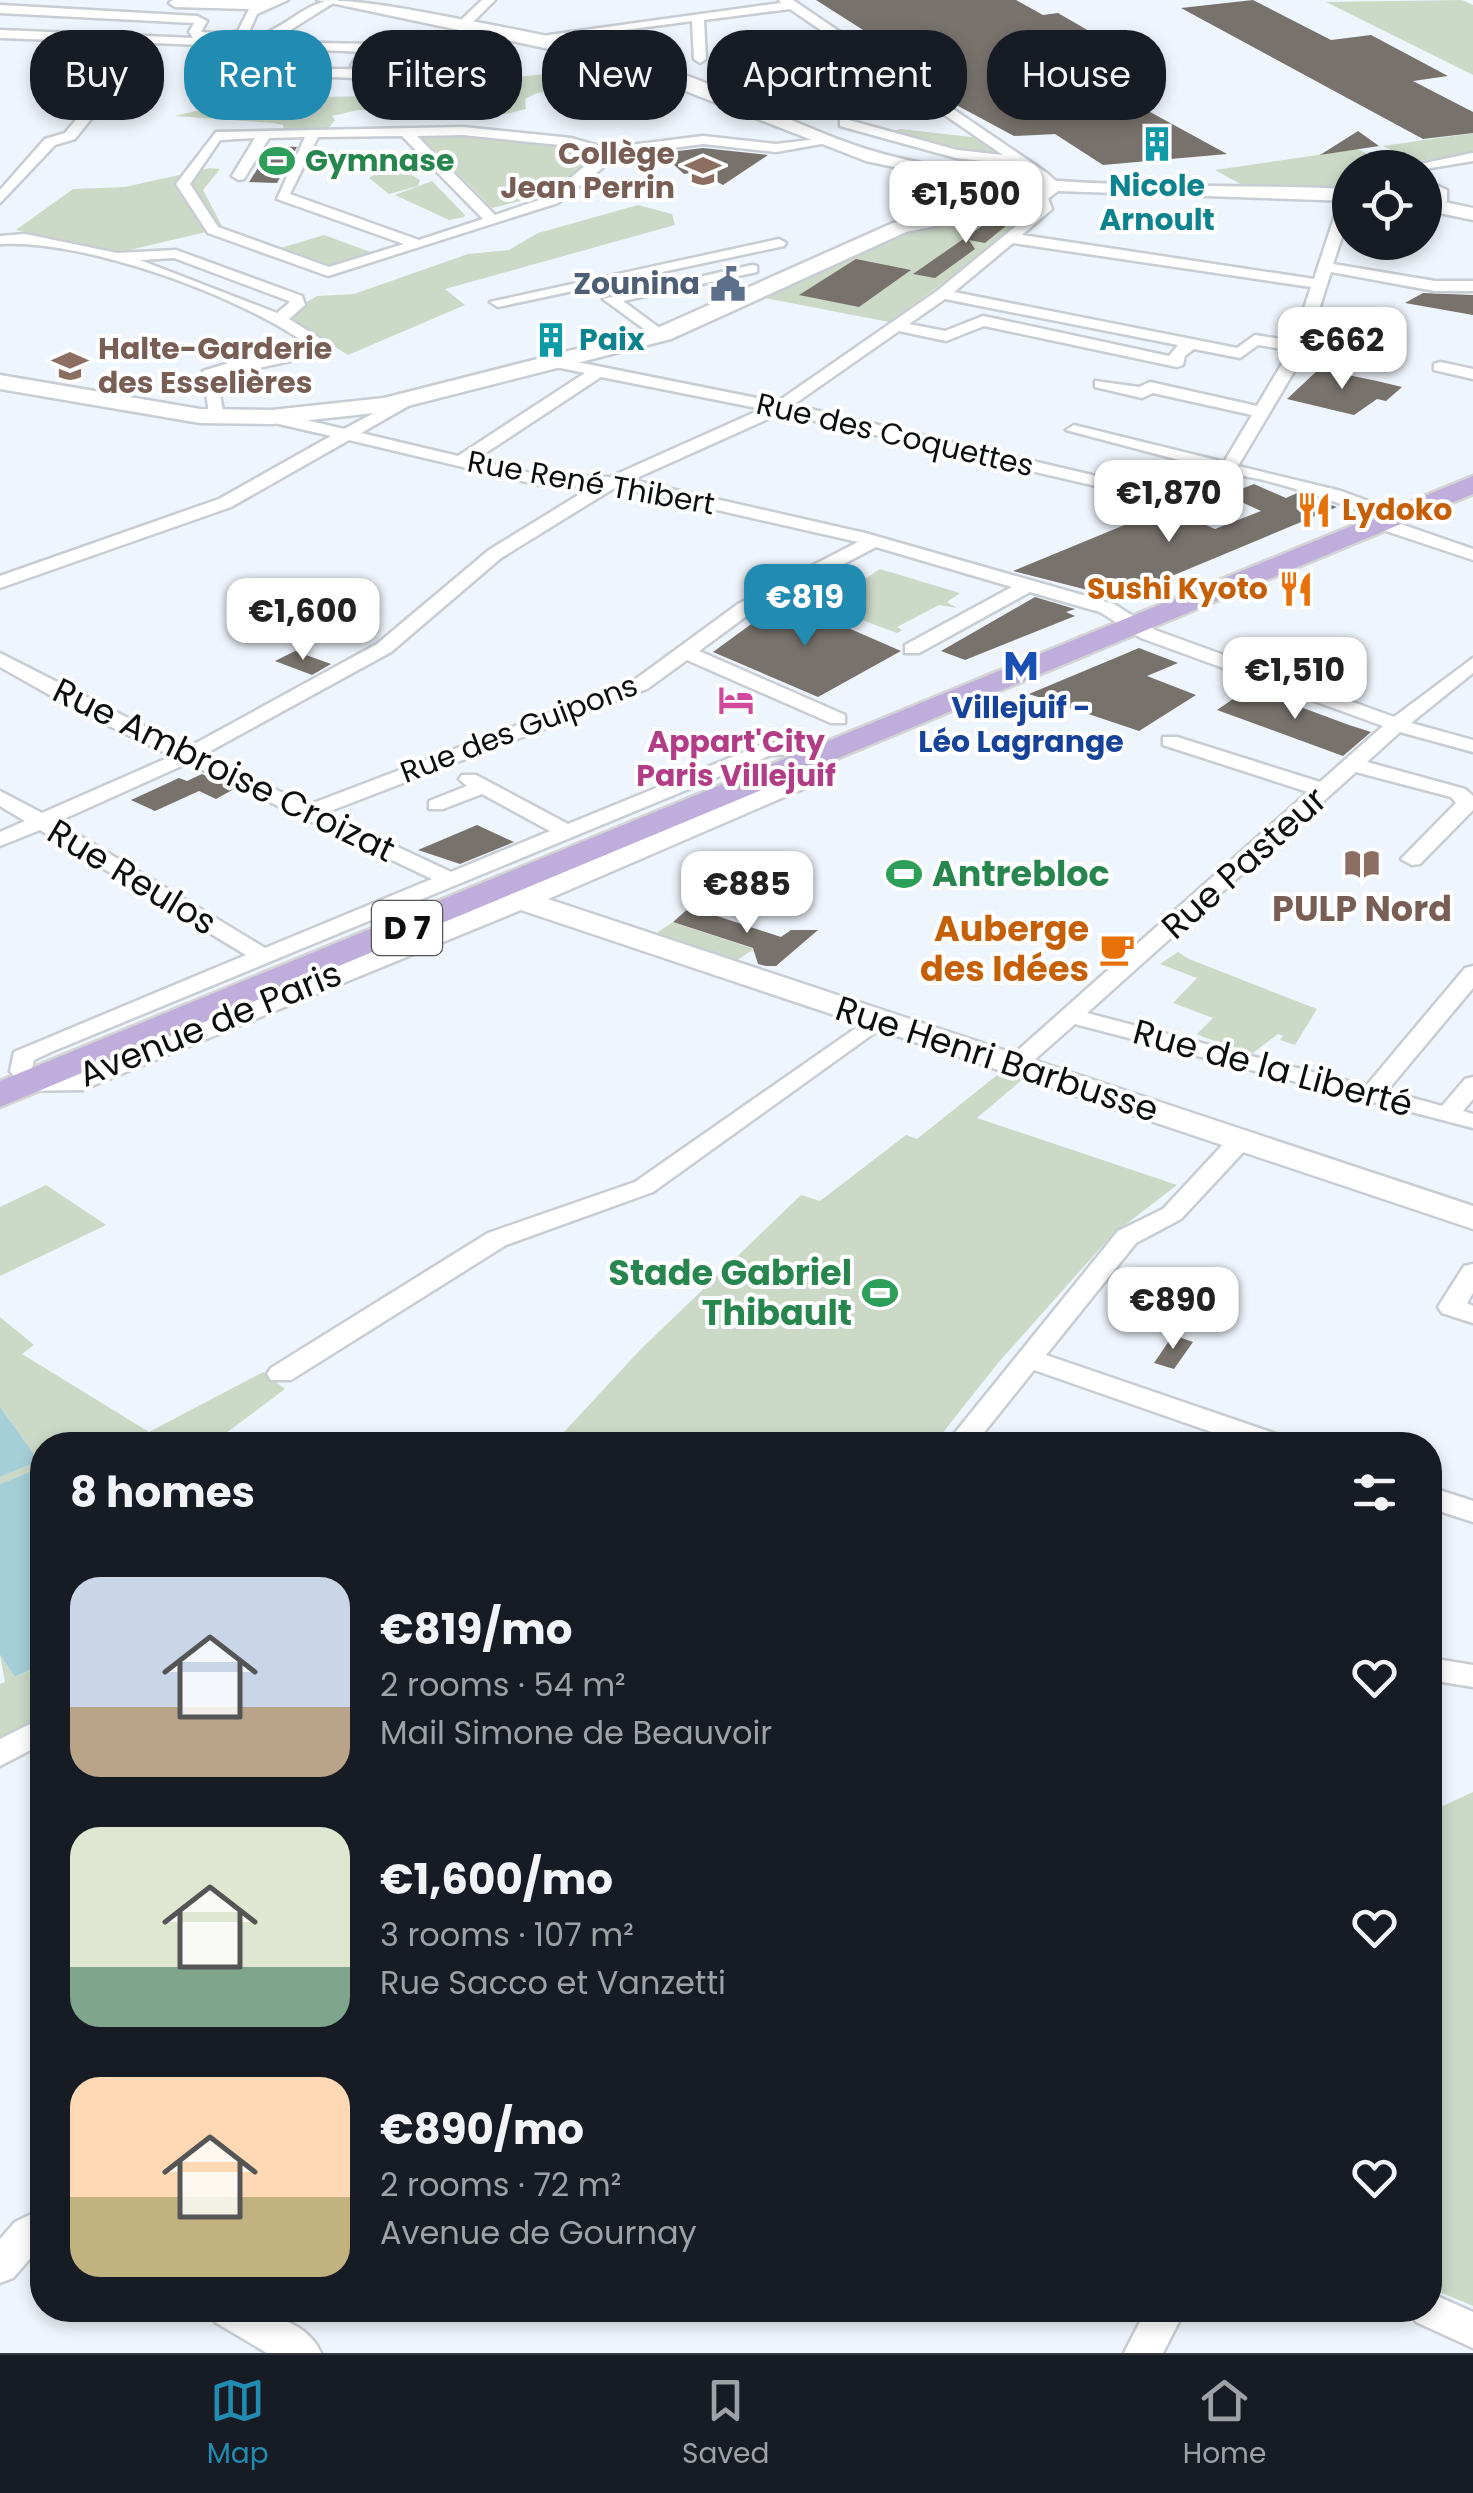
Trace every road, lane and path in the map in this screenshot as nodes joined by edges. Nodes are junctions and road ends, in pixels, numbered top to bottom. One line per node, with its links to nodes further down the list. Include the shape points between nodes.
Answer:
1 (86, 0): 2 (street)
2 (117, 0)
3 (282, 0): 8 (street)
4 (329, 0): 11 (main road); 12 (street)
5 (488, 0): 11 (street)
6 (142, 1): 8 (street)
7 (788, 3): 10 (street); 29 (street)
8 (266, 6): 9 (street, via 250,14 244,33 226,38 198,35 202,22 194,20)
9 (0, 10)
10 (698, 20): 17 (street); 18 (street)
11 (462, 26): 13 (main road)
12 (281, 30)
13 (483, 30)
14 (0, 34): 15 (street)
15 (30, 35)
16 (522, 37): 17 (main road)
17 (526, 38): 26 (main road, via 656,70)
18 (700, 59)
19 (332, 62): 20 (street, via 428,66 418,76)
20 (332, 72)
21 (83, 120): 33 (street, via 70,136 50,142)
22 (845, 122): 29 (street, via 956,154)
23 (406, 132): 25 (street); 27 (street, via 480,132); 37 (street)
24 (264, 134): 25 (street); 31 (street); 41 (street, via 216,136 182,184 213,230 328,272)
25 (313, 134): 41 (street, via 282,196)
26 (822, 141): 27 (street, via 792,146 704,140); 32 (main road, via 900,164)
27 (606, 152): 37 (street, via 604,161 553,200)
28 (1473, 157): 30 (street)
29 (1022, 161): 32 (street)
30 (1442, 162)
31 (239, 176)
32 (1048, 190): 34 (main road); 38 (street, via 1045,209); 53 (main road, via 900,227)
33 (0, 199)
34 (1332, 200)
35 (1442, 204): 36 (main road)
36 (1473, 211)
37 (491, 220): 41 (street)
38 (1012, 238): 47 (street); 49 (street)
39 (0, 239): 43 (street, via 32,237)
40 (780, 243): 50 (street)
41 (416, 244)
42 (1332, 246): 44 (street)
43 (124, 260): 46 (street); 51 (street); 51 (street, via 176,254 297,299)
44 (1326, 267): 47 (street); 48 (street)
45 (752, 268): 53 (street, via 610,300)
46 (100, 271)
47 (1318, 284): 55 (street)
48 (1473, 286)
49 (942, 294): 52 (street); 54 (street)
50 (498, 302)
51 (280, 318): 65 (street, via 310,336 315,350 210,374)
52 (896, 325): 54 (street, via 946,336 983,322 1176,362); 63 (street)
53 (659, 335): 56 (main road)
54 (1191, 343): 55 (street, via 1240,353 1255,340)
55 (1298, 347): 64 (street)
56 (557, 363): 58 (street, Rue des Coquettes); 62 (main road)
57 (1440, 367): 59 (street)
58 (596, 373): 63 (street, Rue des Coquettes); 69 (street)
59 (1473, 374)
60 (0, 382): 65 (main road)
61 (1101, 384): 64 (street, via 1142,393 1150,387)
62 (404, 402): 66 (main road); 68 (street)
63 (780, 408): 70 (street, Rue des Coquettes, via 1152,494 1171,493); 71 (street)
64 (1261, 412): 70 (street)
65 (216, 416): 66 (main road)
66 (272, 417): 68 (street, Rue René Thibert)
67 (1074, 430): 70 (street)
68 (347, 436): 69 (street, Rue René Thibert); 77 (street, via 225,503)
69 (461, 461): 71 (street, Rue René Thibert, via 540,480)
70 (1228, 468): 73 (street, via 1335,495)
71 (612, 482): 74 (street, Rue René Thibert); 90 (street, via 495,554 384,648)
72 (1469, 486): 73 (main road, D 7)
73 (1382, 516): 75 (street); 80 (main road, Avenue de Paris / D 7)
74 (874, 542): 79 (street, Rue René Thibert); 82 (street, Rue des Guipons, via 745,608)
75 (1473, 555)
76 (0, 558): 77 (street)
77 (27, 570): 78 (street)
78 (0, 582)
79 (1029, 586): 80 (street, Rue René Thibert); 81 (street)
80 (1128, 620): 86 (street, Rue René Thibert); 89 (main road, Avenue de Paris / D 7)
81 (912, 649)
82 (685, 652): 85 (street); 95 (street, Rue des Guipons, via 640,685)
83 (0, 659): 90 (street, Rue Ambroise Croizat)
84 (1473, 664): 86 (street, Rue Pasteur)
85 (838, 719)
86 (1397, 724): 88 (street, Rue René Thibert); 91 (street, Rue Pasteur)
87 (1170, 741): 92 (street)
88 (1473, 746)
89 (807, 754): 97 (street, Avenue de Paris, via 787,746 766,750); 101 (main road, Avenue de Paris, via 818,768 811,775); 107 (main road, Avenue de Paris / D 7)
90 (184, 757): 95 (street, Rue Ambroise Croizat); 96 (street)
91 (1356, 765): 92 (street, Rue Pasteur); 99 (street, via 1458,793 1468,803)
92 (1326, 791): 104 (street, Rue Pasteur)
93 (0, 798): 96 (street, Rue Reulos)
94 (436, 805): 97 (street, via 477,783)
95 (311, 811): 100 (street, Rue Ambroise Croizat)
96 (39, 820): 98 (street); 102 (street, Rue Reulos)
97 (568, 833): 100 (street, Avenue de Paris)
98 (0, 840)
99 (1412, 859)
100 (449, 879): 102 (street, Avenue de Paris)
101 (522, 899): 105 (main road, Rue Henri Barbusse); 107 (main road, Avenue de Paris, via 70,1083)
102 (265, 957): 107 (street, Avenue de Paris, via 26,1055)
103 (1473, 973): 109 (street)
104 (1072, 1016): 106 (street, Rue Pasteur); 109 (street, Rue de la Liberté)
105 (876, 1020): 106 (main road, Rue Henri Barbusse); 117 (street, via 644,1187 497,1239)
106 (1016, 1064): 112 (main road, Rue Henri Barbusse)
107 (13, 1083)
108 (1473, 1084): 110 (street)
109 (1372, 1093): 110 (street, Rue de la Liberté)
110 (1448, 1114): 111 (street, Rue de la Liberté)
111 (1473, 1121)
112 (1238, 1142): 113 (main road, Rue Henri Barbusse); 116 (street, via 1172,1214 1127,1237)
113 (1473, 1218)
114 (1473, 1272): 115 (street, via 1451,1307)
115 (1473, 1315)
116 (1026, 1358): 118 (street); 119 (street)
117 (280, 1374)
118 (969, 1432)
119 (1240, 1432)
120 (1442, 1501): 121 (street)
121 (1473, 1512)
122 (1442, 1672): 123 (street)
123 (1473, 1676)
124 (30, 1737): 125 (street)
125 (0, 1754)
126 (30, 2235): 127 (street)
127 (0, 2266)
128 (1442, 2316): 131 (street)
129 (249, 2322): 132 (street)
130 (1160, 2322): 133 (street)
131 (1473, 2330)
132 (302, 2353)
133 (1143, 2353)

